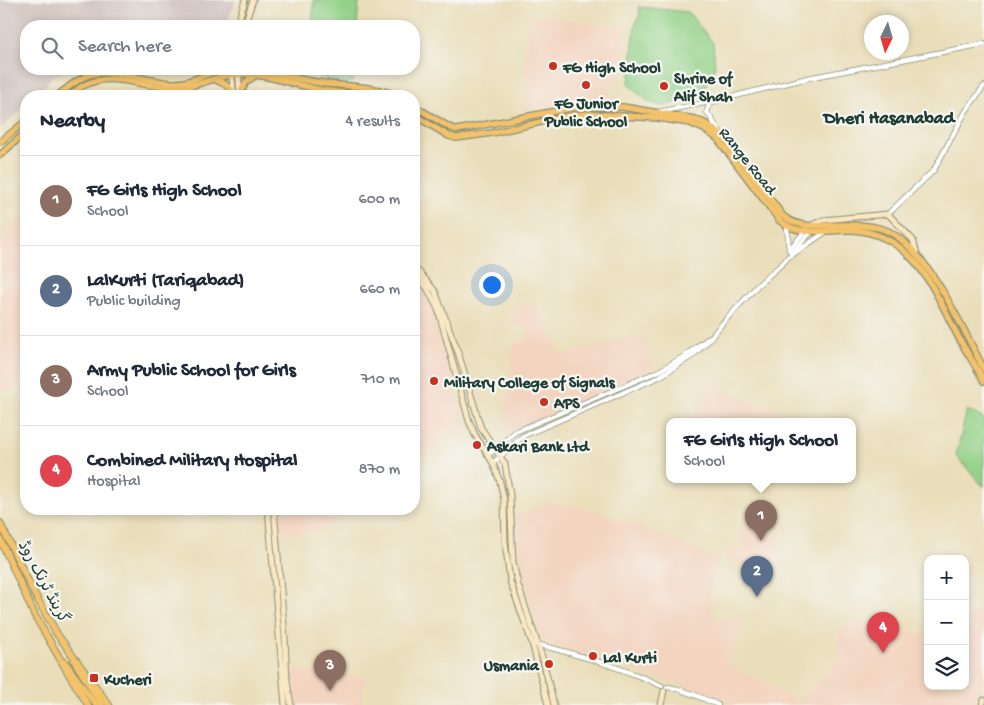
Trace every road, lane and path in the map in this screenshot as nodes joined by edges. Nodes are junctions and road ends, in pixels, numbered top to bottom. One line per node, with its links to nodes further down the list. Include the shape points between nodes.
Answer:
1 (245, 0): 3 (main road)
2 (253, 0): 4 (main road)
3 (239, 20)
4 (246, 20)
5 (984, 44): 22 (street, via 808,78)
6 (89, 75): 15 (main road)
7 (116, 75): 13 (main road, via 173,83)
8 (216, 75): 13 (main road)
9 (235, 75): 18 (main road)
10 (253, 75): 19 (main road)
11 (267, 75): 20 (main road)
12 (274, 75): 21 (main road)
13 (211, 76): 16 (main road, via 183,88 101,80); 17 (main road)
14 (984, 86): 31 (street, via 966,111 934,170)
15 (64, 90)
16 (77, 90)
17 (232, 90)
18 (237, 90)
19 (240, 90)
20 (323, 90)
21 (383, 90)
22 (715, 101): 24 (street); 28 (street, via 707,112)
23 (420, 110): 24 (main road, via 458,130 572,108 622,107)
24 (658, 112): 28 (main road, via 702,122)
25 (420, 119): 32 (main road, Range Road, via 449,136 464,138 572,115 658,118 690,123 717,138)
26 (20, 126): 29 (main road)
27 (20, 138): 30 (main road)
28 (724, 138): 33 (main road, via 783,216 795,224)
29 (1, 142)
30 (1, 155)
31 (888, 214): 33 (main road, via 823,220); 37 (main road, via 913,240)
32 (787, 227): 35 (main road); 36 (street)
33 (811, 227): 34 (main road); 35 (main road); 37 (main road, via 851,224 882,229 898,237); 38 (street)
34 (829, 230): 38 (street); 43 (main road, via 873,234 897,245 912,257 926,274)
35 (805, 231): 36 (street)
36 (789, 250): 38 (street)
37 (917, 254): 42 (main road, via 939,286)
38 (789, 256): 41 (street)
39 (420, 273): 46 (main road, via 435,292 458,352 481,428)
40 (420, 280): 47 (main road, via 438,309 470,421)
41 (713, 335): 44 (street, via 659,371); 45 (street, via 692,356 659,377)
42 (984, 370)
43 (984, 381)
44 (513, 434): 45 (street); 46 (street)
45 (517, 441): 48 (street)
46 (495, 450): 47 (street); 48 (main road)
47 (488, 455): 49 (main road)
48 (500, 457): 49 (street); 55 (main road, via 505,464 510,495 513,562)
49 (493, 463): 55 (main road, via 504,500 510,581)
50 (0, 514): 53 (highway, گرینڈ ٹرنک روڈ)
51 (269, 515): 64 (main road)
52 (275, 515): 65 (main road)
53 (1, 525): 56 (highway, گرینڈ ٹرنک روڈ, via 34,593)
54 (0, 539): 57 (highway, گرینڈ ٹرنک روڈ, via 35,616)
55 (535, 644): 58 (street, via 639,675); 66 (main road); 67 (main road)
56 (69, 650): 62 (main road, via 84,680); 63 (highway, گرینڈ ٹرنک روڈ)
57 (58, 654): 60 (highway, گرینڈ ٹرنک روڈ); 61 (main road)
58 (664, 688): 68 (main road); 69 (street, via 674,688)
59 (984, 700): 70 (main road)
60 (88, 705)
61 (96, 705)
62 (102, 705)
63 (109, 705)
64 (285, 705)
65 (291, 705)
66 (548, 705)
67 (554, 705)
68 (661, 705)
69 (718, 705)
70 (982, 705)

